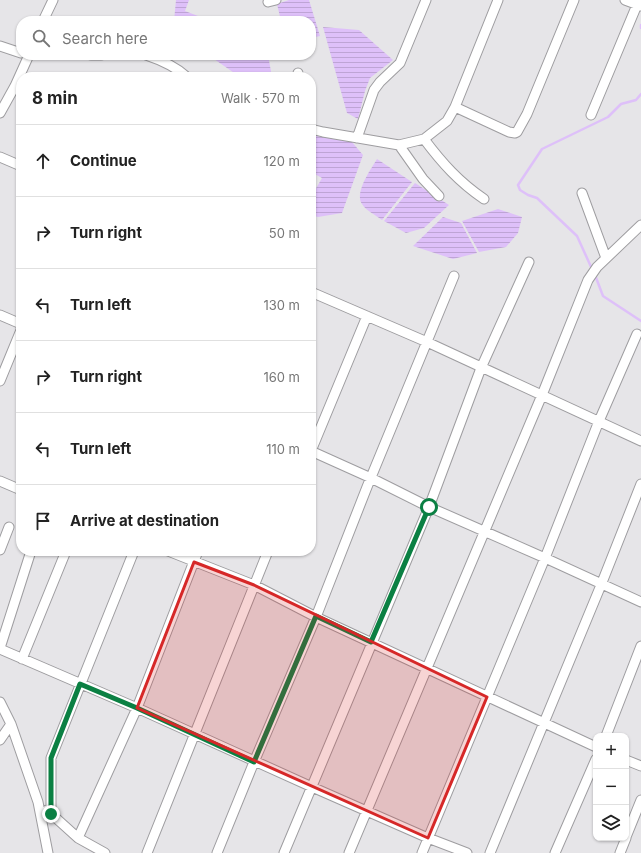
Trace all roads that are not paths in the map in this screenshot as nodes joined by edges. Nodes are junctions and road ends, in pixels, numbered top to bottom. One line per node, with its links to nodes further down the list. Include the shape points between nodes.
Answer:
1 (54, 0): 7 (street)
2 (426, 0): 19 (street, via 400,63 374,90)
3 (498, 0): 15 (street)
4 (574, 0): 15 (street, via 527,114 517,132 510,132)
5 (625, 0): 6 (street)
6 (639, 4): 17 (street)
7 (46, 16)
8 (0, 46): 9 (street)
9 (16, 52)
10 (25, 60): 12 (street)
11 (160, 60): 13 (street)
12 (22, 72)
13 (181, 72)
14 (16, 89): 16 (street)
15 (455, 107): 20 (street, via 447,121)
16 (0, 113)
17 (591, 115)
18 (316, 130): 19 (street)
19 (357, 138): 21 (street)
20 (424, 139): 21 (street); 26 (street, via 448,169 468,189)
21 (399, 145): 25 (street, via 423,179)
22 (0, 157): 23 (street)
23 (16, 164)
24 (582, 193): 28 (street)
25 (439, 196)
26 (484, 199)
27 (641, 225): 28 (street)
28 (606, 258): 40 (street, via 588,280)
29 (529, 262): 38 (street)
30 (454, 276): 37 (street)
31 (316, 294): 33 (street)
32 (0, 315): 34 (street)
33 (367, 316): 37 (street); 42 (street)
34 (16, 322)
35 (637, 334): 41 (street)
36 (16, 342): 39 (street)
37 (427, 342): 38 (street); 45 (street)
38 (481, 368): 40 (street); 49 (street)
39 (0, 381)
40 (542, 395): 41 (street); 51 (street)
41 (599, 421): 43 (street); 59 (street)
42 (316, 439)
43 (641, 441)
44 (316, 453): 45 (street)
45 (371, 478): 49 (street); 64 (street)
46 (0, 481): 48 (street)
47 (641, 484): 61 (street)
48 (16, 488)
49 (429, 507): 51 (street); 65 (street)
50 (9, 527): 52 (street)
51 (485, 531): 59 (street); 69 (street)
52 (0, 550)
53 (29, 556): 67 (street)
54 (64, 556): 68 (street)
55 (132, 556): 70 (street)
56 (180, 556): 60 (street)
57 (196, 556): 60 (street)
58 (266, 556): 62 (street)
59 (545, 558): 61 (street); 71 (street)
60 (194, 562): 62 (street); 73 (street)
61 (602, 585): 63 (street); 74 (street)
62 (254, 586): 64 (street); 77 (street)
63 (641, 602)
64 (316, 616): 65 (street); 81 (street)
65 (371, 642): 69 (street); 84 (street)
66 (641, 646): 76 (street)
67 (0, 649): 68 (street)
68 (22, 659): 70 (street)
69 (427, 669): 71 (street); 87 (street)
70 (80, 684): 73 (street); 88 (street, via 51,758)
71 (487, 697): 74 (street); 91 (street)
72 (0, 702): 75 (street)
73 (137, 708): 77 (street); 90 (street)
74 (545, 723): 79 (street); 101 (street)
75 (11, 724): 78 (street); 86 (street)
76 (607, 733)
77 (196, 734): 81 (street); 95 (street)
78 (0, 740)
79 (593, 746)
80 (629, 761): 83 (street)
81 (254, 762): 84 (street); 96 (street)
82 (593, 766): 102 (street)
83 (641, 766)
84 (312, 787): 87 (street); 97 (street)
85 (641, 800): 89 (street)
86 (38, 802): 88 (street); 93 (street)
87 (367, 811): 91 (street); 98 (street)
88 (51, 814): 90 (street)
89 (629, 830)
90 (78, 838): 94 (street)
91 (428, 838): 99 (street); 100 (street)
92 (625, 841): 103 (street)
93 (48, 853)
94 (105, 853)
95 (148, 853)
96 (217, 853)
97 (284, 853)
98 (349, 853)
99 (422, 853)
100 (467, 853)
101 (490, 853)
102 (555, 853)
103 (620, 853)

